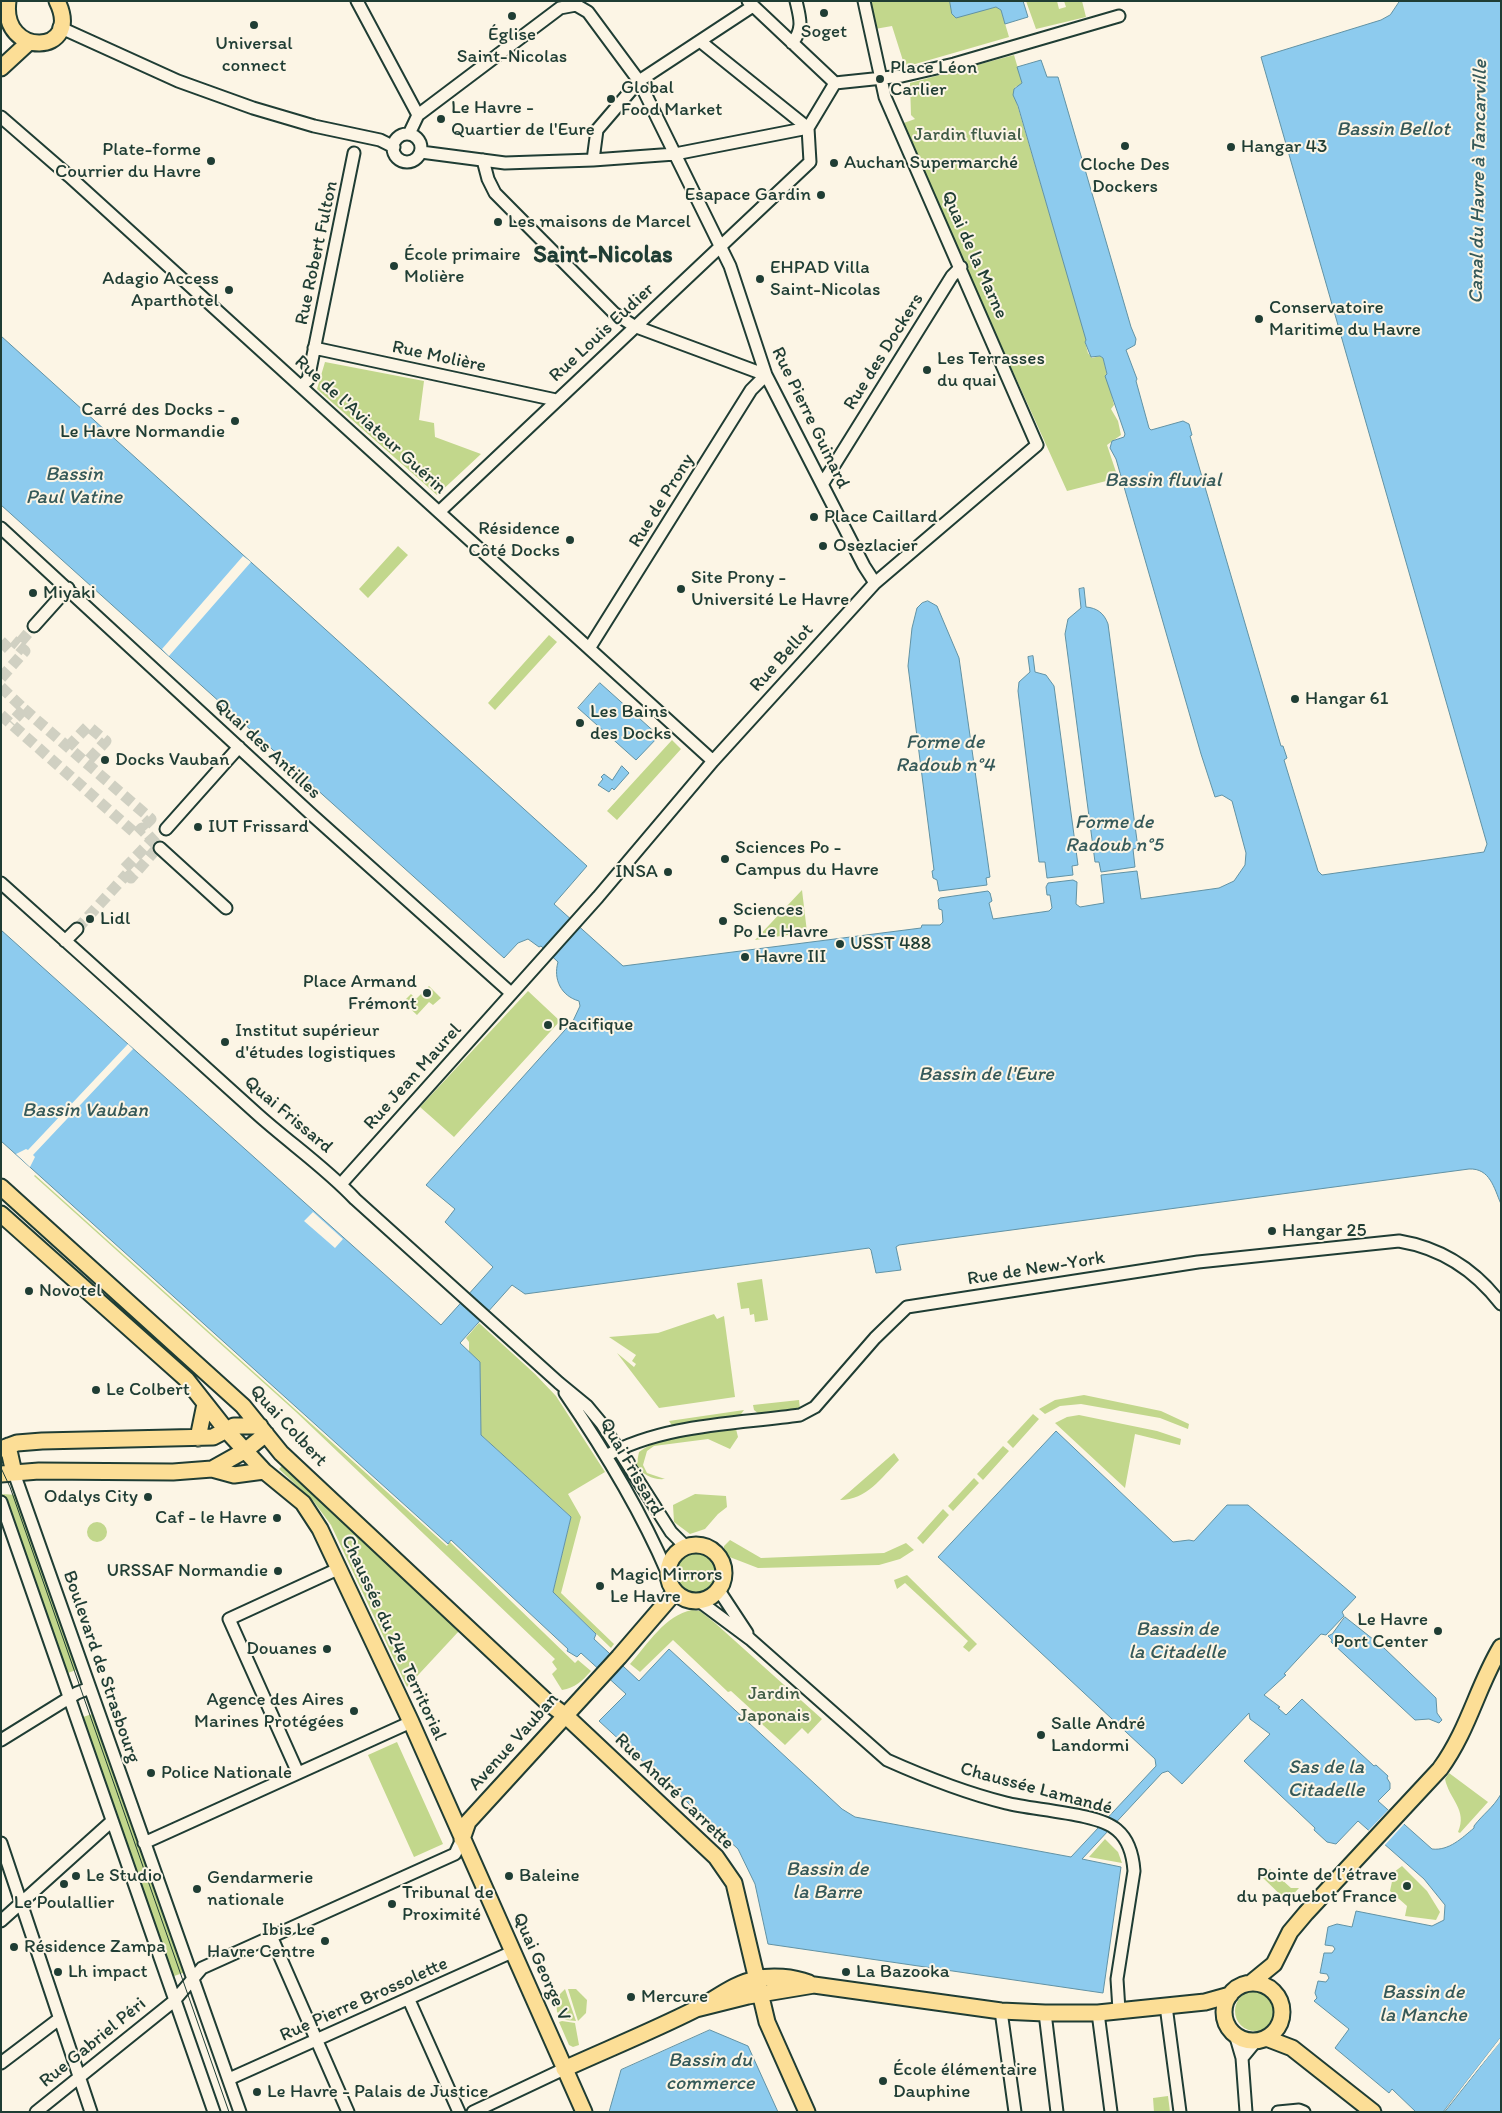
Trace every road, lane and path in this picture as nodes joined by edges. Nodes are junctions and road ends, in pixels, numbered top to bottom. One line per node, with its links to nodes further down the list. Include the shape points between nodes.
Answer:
1 (8, 1): 12 (main road, via 4,17 8,38)
2 (57, 1): 9 (main road, via 61,15)
3 (357, 1): 17 (street)
4 (796, 1): 10 (street, via 801,26)
5 (864, 1): 14 (street, Quai de la Marne)
6 (576, 3): 15 (street, Rue Pierre Guinard, via 588,12); 17 (street, via 560,8)
7 (750, 3): 10 (street); 11 (street)
8 (1119, 16): 14 (street, via 954,64)
9 (59, 27): 12 (main road, via 46,41); 21 (street, via 178,81 253,108 314,126 380,140)
10 (795, 39): 16 (street)
11 (701, 42): 15 (street); 19 (street)
12 (27, 44): 13 (main road)
13 (1, 68)
14 (880, 79): 16 (street); 28 (street, Quai de la Marne, via 885,98)
15 (639, 82): 24 (street, Rue Pierre Guinard); 26 (street, via 597,130)
16 (835, 84): 19 (street)
17 (418, 115): 20 (street)
18 (1, 117): 32 (street, Rue de l'Aviateur Guérin)
19 (808, 128): 24 (street); 27 (street, Rue Louis Eudier, via 810,162)
20 (408, 134): 21 (street, via 398,137); 22 (street, via 419,140)
21 (394, 147): 22 (street, via 397,157 406,162 414,160)
22 (421, 152): 25 (street)
23 (354, 153): 30 (street, Rue Robert Fulton)
24 (675, 154): 26 (street); 27 (street, Rue Pierre Guinard)
25 (483, 160): 26 (street, via 505,163); 29 (street, via 495,193 614,313)
26 (593, 160)
27 (719, 246): 29 (street, Rue Louis Eudier); 31 (street, Rue Pierre Guinard, via 730,266)
28 (961, 267): 34 (street, Quai de la Marne); 35 (street, Rue des Dockers, via 952,276)
29 (634, 326): 31 (street); 33 (street, Rue Louis Eudier)
30 (314, 348): 32 (street, Rue Robert Fulton, via 308,380); 33 (street, Rue Molière)
31 (766, 376): 35 (street, Rue Pierre Guinard); 41 (street, Rue de Prony, via 751,390)
32 (301, 386): 36 (street, Rue de l'Aviateur Guérin)
33 (556, 400): 36 (street, Rue Louis Eudier)
34 (1037, 445): 38 (street, Rue Bellot)
35 (823, 483): 38 (street, Rue Pierre Guinard)
36 (439, 512): 41 (street, Rue de l'Aviateur Guérin)
37 (1, 528): 39 (street, Quai des Antilles)
38 (875, 583): 43 (street, Rue Bellot)
39 (68, 588): 40 (street); 42 (street, Quai des Antilles)
40 (34, 626)
41 (590, 647): 43 (street, Rue de l'Aviateur Guérin)
42 (239, 747): 44 (street); 51 (street, Quai des Antilles)
43 (713, 761): 50 (street, Rue Bellot)
44 (166, 829)
45 (160, 848): 47 (street)
46 (1, 883): 49 (street, Quai Frissard)
47 (226, 908)
48 (77, 929): 49 (street)
49 (65, 941): 52 (street, Quai Frissard)
50 (546, 955): 51 (street, Rue Jean Maurel)
51 (511, 993): 52 (street, Rue Jean Maurel)
52 (341, 1184): 56 (street, Quai Frissard)
53 (1, 1188): 58 (main road, Quai Colbert, via 243,1406)
54 (1, 1214): 57 (main road, via 162,1356 186,1379)
55 (1501, 1304): 62 (street, Rue de New-York, via 1477,1277 1458,1262 1421,1244 1399,1241 1198,1262 907,1306 809,1412 659,1434)
56 (558, 1383): 62 (street, Quai Frissard, via 588,1406); 64 (street, Quai Frissard)
57 (205, 1404): 59 (main road); 60 (main road)
58 (263, 1430): 59 (main road, via 243,1424); 63 (main road); 80 (main road, Quai Colbert, via 283,1455 547,1702)
59 (227, 1431): 60 (main road, via 213,1437); 63 (main road)
60 (198, 1438): 61 (main road, via 42,1441)
61 (4, 1447): 67 (main road)
62 (618, 1449): 64 (street, Rue de New-York); 70 (street, Quai Frissard, via 671,1532)
63 (246, 1450): 65 (main road); 66 (main road)
64 (606, 1456): 72 (street, Quai Frissard)
65 (212, 1468): 66 (main road, via 234,1475); 67 (main road, via 173,1472 39,1471)
66 (264, 1471): 71 (main road, Chaussée du 24e Territorial, via 303,1502)
67 (8, 1474): 78 (street, Boulevard de Strasbourg, via 20,1488)
68 (1, 1502): 69 (street)
69 (3, 1515): 79 (street)
70 (686, 1546): 72 (main road, via 673,1556); 73 (main road, via 705,1546 718,1556 724,1572)
71 (340, 1568): 81 (main road, Chaussée du 24e Territorial); 83 (street, via 229,1619)
72 (667, 1572): 74 (main road)
73 (718, 1589): 75 (main road, via 707,1599); 76 (street, Chaussée Lamandé)
74 (675, 1592): 75 (main road, via 686,1599); 80 (main road, Avenue Vauban)
75 (699, 1601): 76 (street, Chaussée Lamandé)
76 (750, 1639): 105 (street, Chaussée Lamandé, via 887,1760 1007,1803 1099,1822 1117,1829 1133,1857 1134,1872 1117,1979)
77 (1501, 1647): 92 (main road, via 1453,1751 1377,1839 1294,1926)
78 (90, 1688): 79 (street); 87 (street, Boulevard de Strasbourg)
79 (69, 1697): 82 (street); 84 (street)
80 (566, 1716): 85 (main road, Avenue Vauban, via 468,1822); 93 (main road, Rue André Carrette, via 727,1871 735,1887)
81 (411, 1722): 83 (street); 85 (main road, Chaussée du 24e Territorial)
82 (1, 1740)
83 (298, 1772): 87 (street)
84 (112, 1820): 88 (street); 101 (street)
85 (462, 1839): 90 (street, Rue Gabriel Péri, via 455,1854); 91 (main road, Quai George V)
86 (1, 1843): 88 (street)
87 (144, 1843): 94 (street, Boulevard de Strasbourg)
88 (22, 1902): 89 (street); 110 (street)
89 (1, 1921)
90 (271, 1936): 94 (street, Rue Gabriel Péri, via 202,1968); 114 (street)
91 (512, 1952): 100 (street, Rue Pierre Brossolette); 118 (main road, Quai George V)
92 (1274, 1964): 95 (main road); 99 (main road)
93 (758, 1978): 96 (main road, via 790,1978); 97 (main road, Rue André Carrette); 104 (main road, via 731,1988)
94 (192, 1980): 101 (street, Rue Gabriel Péri); 120 (street, Boulevard de Strasbourg)
95 (1252, 1982): 98 (main road); 99 (main road, via 1262,1984)
96 (814, 1985): 97 (main road); 106 (main road)
97 (762, 1994): 104 (main road); 129 (main road, Rue André Carrette, via 769,2027)
98 (1230, 1994): 102 (main road); 109 (main road)
99 (1277, 1995): 111 (main road, via 1283,2012)
100 (409, 2000): 114 (street, Rue Pierre Brossolette); 126 (street)
101 (174, 2001): 119 (street, Rue Gabriel Péri); 123 (street)
102 (1205, 2002): 103 (main road); 109 (main road)
103 (1166, 2006): 105 (main road); 133 (street)
104 (696, 2009): 118 (main road)
105 (1119, 2010): 108 (main road)
106 (1001, 2011): 107 (main road); 130 (street)
107 (1045, 2013): 108 (main road); 131 (street)
108 (1098, 2013): 132 (street)
109 (1224, 2014): 112 (main road, via 1227,2025)
110 (59, 2018): 117 (street); 119 (street)
111 (1280, 2025): 113 (main road, via 1273,2034); 115 (main road)
112 (1235, 2034): 113 (main road, via 1245,2040); 116 (street)
113 (1261, 2040): 115 (main road); 116 (street)
114 (317, 2041): 120 (street, Rue Pierre Brossolette); 125 (street)
115 (1292, 2048): 137 (main road)
116 (1242, 2058): 134 (street)
117 (1, 2063)
118 (564, 2069): 127 (street); 128 (main road, Quai George V)
119 (78, 2077): 121 (street, Rue Gabriel Péri); 122 (street)
120 (229, 2079): 124 (street, Boulevard de Strasbourg)
121 (36, 2112)
122 (91, 2112)
123 (214, 2112)
124 (240, 2112)
125 (348, 2112)
126 (459, 2112)
127 (473, 2112)
128 (584, 2112)
129 (806, 2112)
130 (1014, 2112)
131 (1057, 2112)
132 (1111, 2112)
133 (1180, 2112)
134 (1246, 2112)
135 (1278, 2112): 136 (street)
136 (1304, 2112)
137 (1373, 2112)

